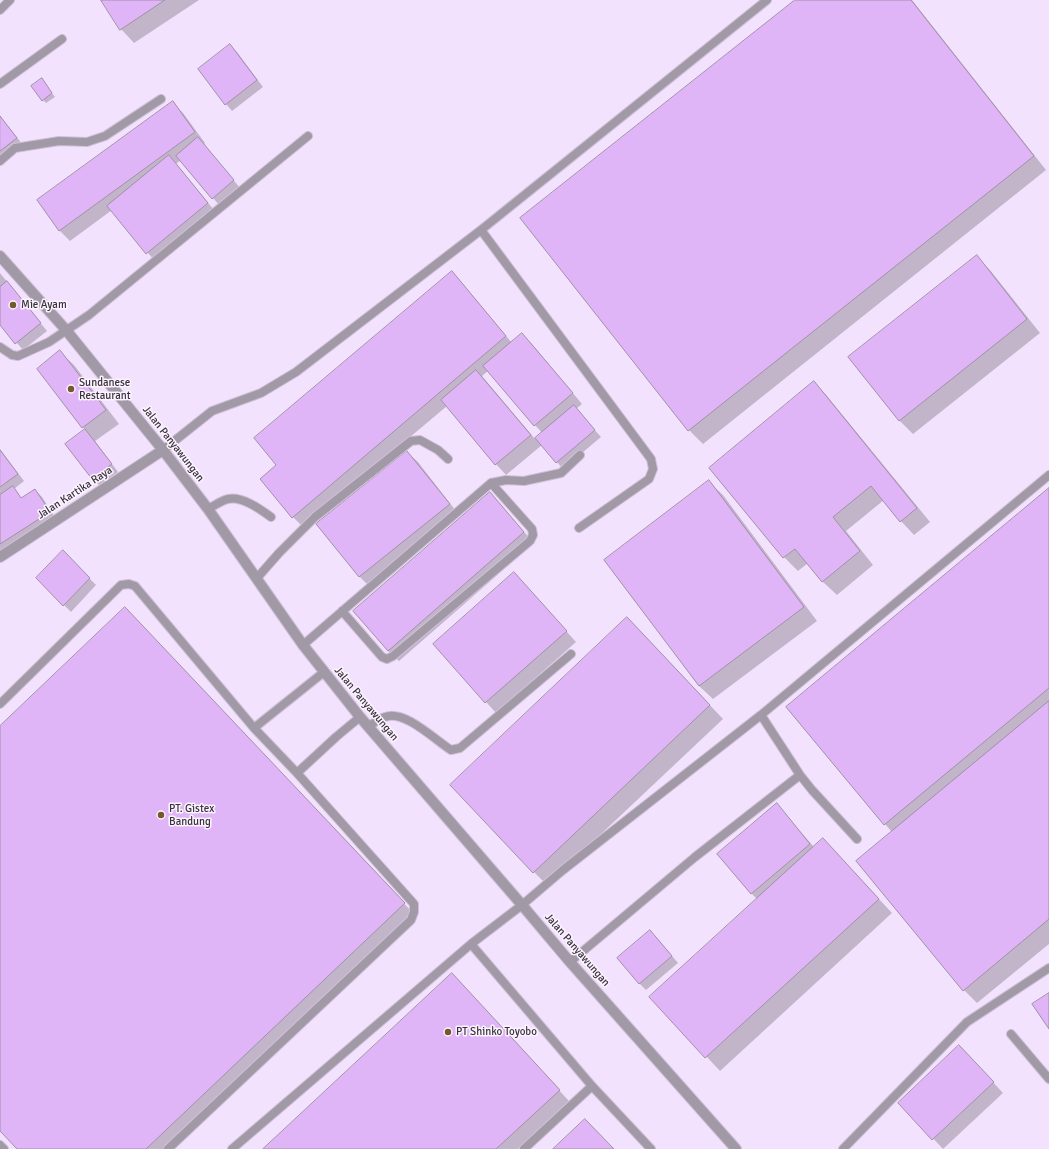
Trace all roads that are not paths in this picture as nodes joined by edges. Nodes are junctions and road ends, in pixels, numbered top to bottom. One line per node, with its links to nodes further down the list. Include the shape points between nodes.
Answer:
1 (10, 0): 3 (lane)
2 (767, 0): 9 (lane)
3 (0, 10)
4 (62, 39): 5 (lane)
5 (0, 84)
6 (161, 99): 8 (lane, via 105,136 87,142 60,140 15,148)
7 (308, 136): 11 (lane, via 89,315)
8 (0, 161)
9 (481, 230): 13 (lane, via 296,372 261,393 212,411); 20 (lane, via 651,459 653,469 649,479)
10 (0, 256): 11 (street, Jalan Panyawungan)
11 (66, 330): 12 (lane, via 50,342 18,356); 13 (street, Jalan Panyawungan)
12 (0, 347)
13 (163, 450): 18 (street, Jalan Panyawungan); 21 (street, Jalan Kartika Raya)
14 (580, 455): 17 (lane, via 561,473 524,481 506,480)
15 (448, 459): 22 (lane, via 420,440 411,442 315,517)
16 (1049, 475): 28 (lane)
17 (491, 483): 23 (lane); 23 (lane, via 532,529 533,535 530,540 393,656 382,657)
18 (208, 509): 19 (lane, via 228,499 240,500 256,506); 22 (street, Jalan Panyawungan)
19 (271, 517)
20 (579, 528)
21 (0, 556)
22 (257, 578): 24 (street, Jalan Panyawungan)
23 (342, 611): 24 (lane)
24 (303, 645): 26 (street, Jalan Panyawungan)
25 (571, 654): 30 (lane, via 460,748 451,750 419,726 398,716 386,716)
26 (324, 672): 29 (street, Jalan Panyawungan); 31 (lane)
27 (0, 704): 31 (lane, via 121,585 129,584 135,586)
28 (762, 715): 33 (lane); 35 (lane)
29 (360, 717): 30 (street, Jalan Panyawungan); 32 (lane)
30 (369, 726): 35 (street, Jalan Panyawungan)
31 (254, 728): 32 (lane)
32 (297, 773): 44 (lane, via 414,904 414,912 406,925)
33 (800, 775): 34 (lane); 37 (lane, via 695,857)
34 (857, 839)
35 (522, 905): 36 (lane); 37 (street, Jalan Panyawungan)
36 (471, 944): 41 (lane); 45 (lane)
37 (570, 962): 48 (street, Jalan Panyawungan)
38 (1049, 968): 49 (lane, via 967,1022)
39 (1011, 1034): 40 (lane)
40 (1049, 1079)
41 (592, 1086): 46 (lane); 47 (lane)
42 (0, 1145): 43 (lane)
43 (4, 1149)
44 (168, 1149)
45 (232, 1149)
46 (524, 1149)
47 (651, 1149)
48 (736, 1149)
49 (842, 1149)

